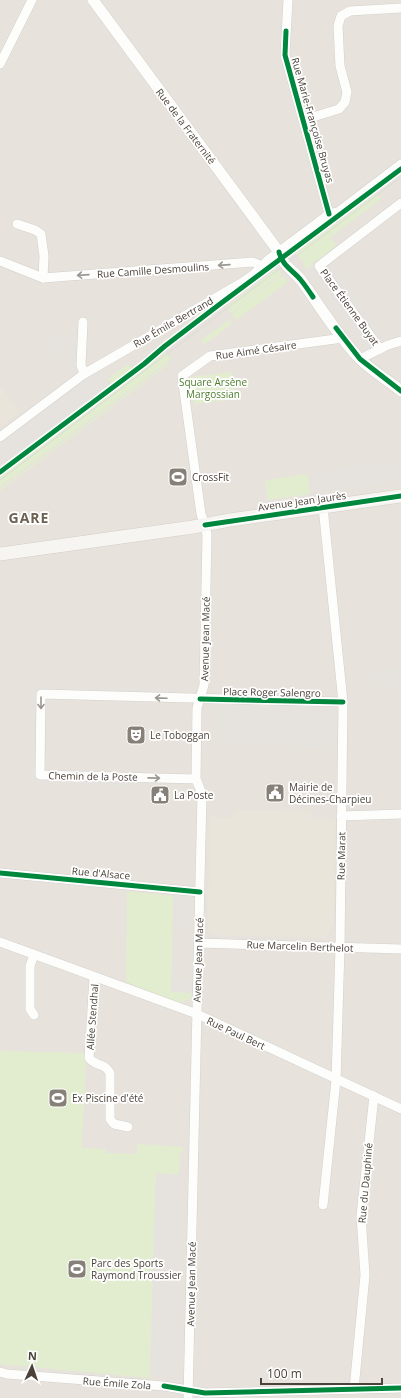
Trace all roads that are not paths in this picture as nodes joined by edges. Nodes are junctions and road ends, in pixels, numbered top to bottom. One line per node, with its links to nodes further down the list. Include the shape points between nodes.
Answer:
1 (32, 0): 5 (street)
2 (93, 0): 11 (street, Rue de la Fraternité)
3 (288, 0): 6 (street, Rue Marie-Françoise Bruyas, via 285,55)
4 (401, 8): 6 (street, via 350,11 341,16 338,39 340,66 346,92 345,102 339,109)
5 (0, 64)
6 (303, 120): 9 (street, Rue Marie-Françoise Bruyas)
7 (401, 164): 9 (street, Rue Émile Bertrand, via 338,212)
8 (401, 203): 18 (street, Place Étienne Buyat, via 319,266)
9 (329, 214): 11 (street, Rue Émile Bertrand)
10 (17, 224): 14 (street, via 42,234)
11 (279, 252): 13 (street, Rue Émile Bertrand); 16 (street, Rue de la Fraternité, via 288,268 300,278)
12 (0, 261): 14 (street, Rue Camille Desmoulins)
13 (262, 266): 14 (street, Rue Camille Desmoulins, one-way to 14, via 253,262); 20 (street, Rue Émile Bertrand, via 243,282)
14 (43, 278)
15 (83, 322): 20 (street, via 81,365)
16 (343, 338): 19 (street, Rue de la Fraternité); 25 (street, Rue Aimé Césaire, via 210,356 182,376 201,514)
17 (401, 341): 18 (street)
18 (380, 349): 19 (street)
19 (360, 359): 21 (street, Rue de la Fraternité)
20 (84, 374): 22 (street, Rue Émile Bertrand)
21 (401, 391)
22 (0, 437)
23 (401, 496): 24 (main road, Avenue Jean Jaurès)
24 (323, 507): 25 (main road, Avenue Jean Jaurès); 28 (street, Rue Marat)
25 (205, 525): 26 (main road, Avenue Jean Jaurès); 27 (street, Avenue Jean Macé, via 207,535 204,685)
26 (0, 554)
27 (200, 699): 28 (street, Place Roger Salengro); 29 (street, Avenue Jean Macé, via 197,708); 29 (street, Chemin de la Poste, one-way to 29, via 41,694 40,775)
28 (343, 702): 31 (street, Rue Marat)
29 (196, 779): 33 (street, Avenue Jean Macé, via 202,794)
30 (401, 814): 31 (street)
31 (341, 816): 36 (street, Rue Marat)
32 (0, 873): 33 (street, Rue d'Alsace)
33 (200, 892): 35 (street, Avenue Jean Macé)
34 (0, 942): 38 (street, Rue Paul Bert)
35 (199, 943): 36 (street, Rue Marcelin Berthelot); 40 (street, Avenue Jean Macé)
36 (340, 947): 37 (street, Rue Marcelin Berthelot); 42 (street, Rue Marat)
37 (401, 949)
38 (34, 955): 39 (street, Rue Paul Bert); 41 (street, via 30,966 30,1009)
39 (94, 978): 40 (street, Rue Paul Bert); 45 (street, Allée Stendhal, via 89,1058 93,1063 104,1066 110,1073 110,1119 114,1124)
40 (197, 1014): 42 (street, Rue Paul Bert); 50 (street, Avenue Jean Macé)
41 (34, 1015)
42 (336, 1080): 43 (street, Rue Paul Bert); 46 (street, Rue Marat)
43 (374, 1096): 44 (street, Rue Paul Bert); 49 (street, Rue du Dauphiné, via 361,1216 365,1275)
44 (401, 1109)
45 (128, 1127)
46 (324, 1205)
47 (0, 1372): 50 (street, Rue Émile Zola, via 164,1386)
48 (401, 1388): 49 (street, Rue Émile Zola)
49 (354, 1389): 51 (street, Rue Émile Zola)
50 (188, 1394): 51 (street, Rue Émile Zola)
51 (324, 1394)

